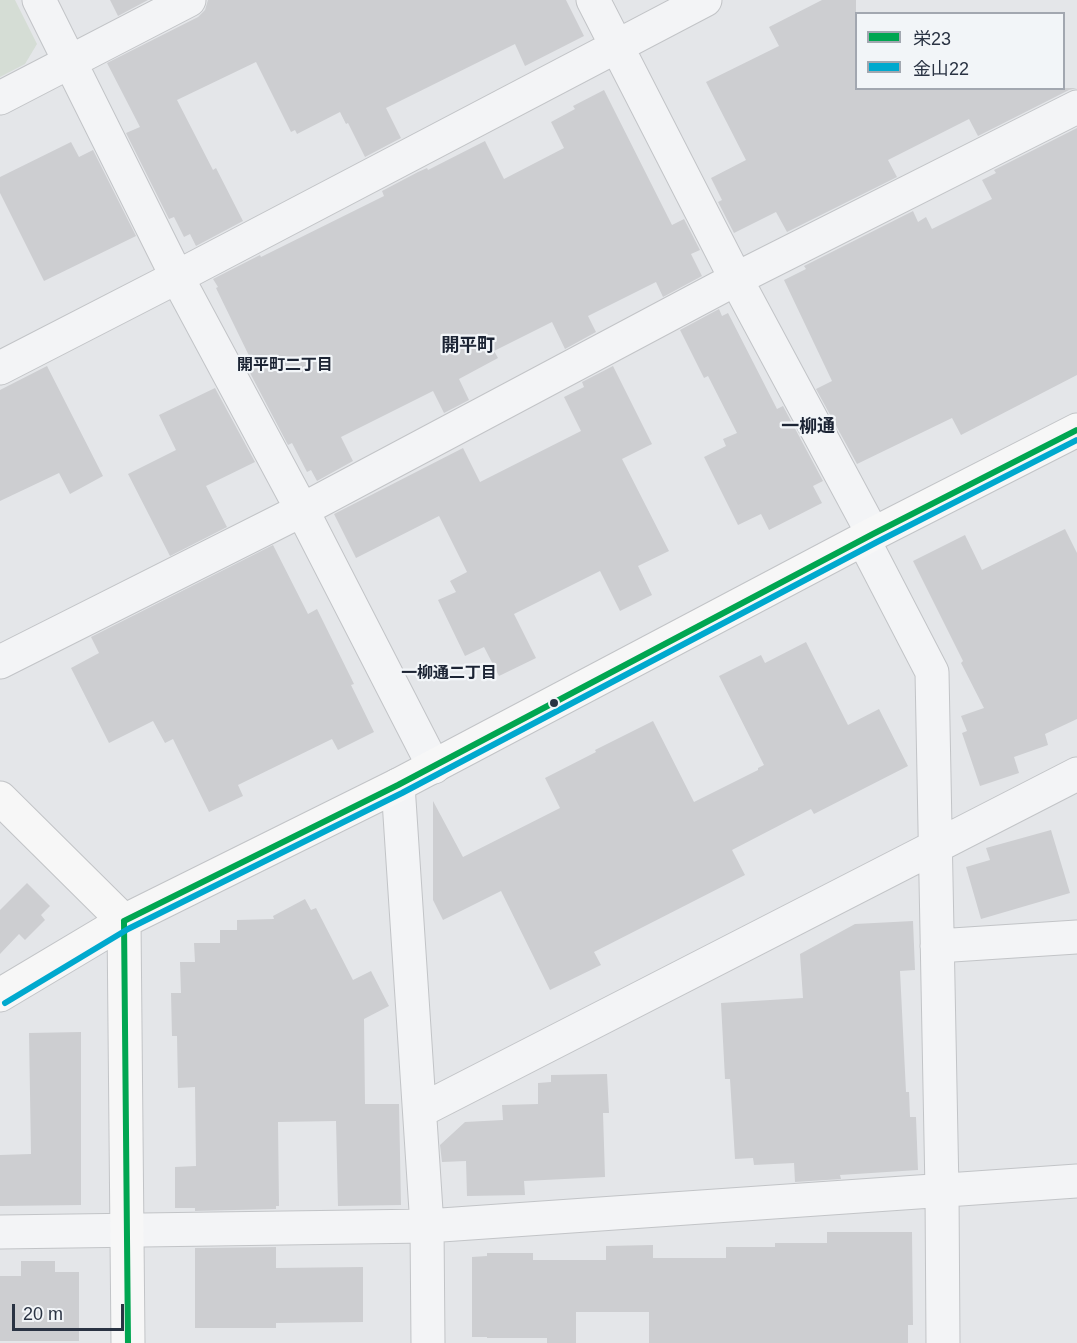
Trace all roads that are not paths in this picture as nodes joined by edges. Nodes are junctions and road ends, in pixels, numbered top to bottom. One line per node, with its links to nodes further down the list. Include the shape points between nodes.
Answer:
1 (39, 0): 6 (street)
2 (189, 0): 6 (street)
3 (593, 0): 5 (street)
4 (705, 0): 5 (street)
5 (617, 45): 9 (street); 10 (street)
6 (70, 62): 7 (street); 9 (street)
7 (0, 98)
8 (1077, 107): 10 (street)
9 (177, 277): 11 (street); 13 (street)
10 (736, 279): 13 (street); 14 (street)
11 (0, 368)
12 (1077, 430): 14 (main road)
13 (302, 510): 15 (street); 16 (street)
14 (868, 536): 16 (main road); 20 (street, via 932,672)
15 (0, 662)
16 (434, 766): 18 (main road)
17 (1077, 774): 20 (street)
18 (399, 785): 21 (main road); 25 (street)
19 (0, 798): 21 (main road)
20 (935, 846): 23 (street); 25 (street)
21 (124, 921): 24 (main road); 29 (main road)
22 (1077, 937): 23 (street)
23 (937, 946): 27 (street)
24 (0, 995)
25 (420, 1111): 28 (street)
26 (1077, 1181): 27 (street)
27 (942, 1191): 28 (street); 33 (street)
28 (427, 1226): 29 (street); 32 (street)
29 (127, 1231): 30 (street); 31 (main road)
30 (0, 1232)
31 (128, 1343)
32 (428, 1343)
33 (943, 1343)

